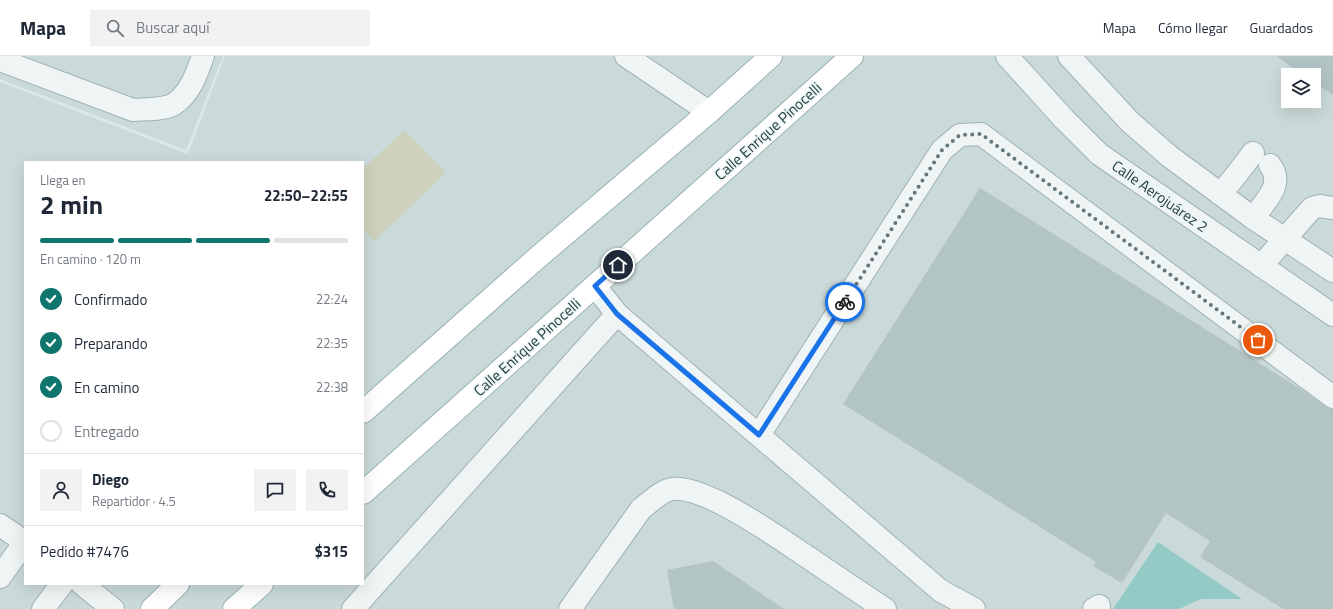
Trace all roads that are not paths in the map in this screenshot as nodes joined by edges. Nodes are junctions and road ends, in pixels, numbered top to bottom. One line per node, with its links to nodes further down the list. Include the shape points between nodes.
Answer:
1 (203, 56): 7 (street, via 194,80 174,105 134,110)
2 (626, 56): 8 (street)
3 (771, 56): 8 (main road)
4 (852, 56): 15 (main road, Calle Enrique Pinocelli)
5 (1007, 56): 13 (street, Calle Aerojuárez 2, via 1099,154)
6 (1069, 56): 9 (street, via 1130,122 1169,156)
7 (0, 60)
8 (709, 112): 19 (main road, via 537,258)
9 (1220, 194): 11 (street); 11 (street, via 1233,179 1261,159 1274,171 1275,187)
10 (1333, 208): 12 (street, via 1312,208)
11 (1253, 218): 12 (street)
12 (1284, 238): 13 (street); 14 (street)
13 (1261, 266): 17 (street, Calle Aerojuárez 2)
14 (1333, 271)
15 (595, 286): 16 (street); 21 (main road, Calle Enrique Pinocelli)
16 (617, 314): 20 (street); 34 (street)
17 (1333, 315)
18 (1333, 397): 20 (street, via 981,134 960,135 942,150)
19 (364, 411)
20 (759, 435): 37 (street, via 941,591)
21 (364, 492)
22 (0, 525): 23 (street)
23 (24, 541)
24 (24, 543): 25 (street)
25 (0, 577)
26 (61, 585): 30 (street)
27 (83, 585): 31 (street)
28 (177, 585): 32 (main road)
29 (261, 585): 33 (main road)
30 (43, 609)
31 (113, 609)
32 (152, 609)
33 (234, 609)
34 (353, 609)
35 (570, 609): 36 (street, via 642,509 670,489 682,489 717,502 752,521)
36 (884, 609)
37 (974, 609)

